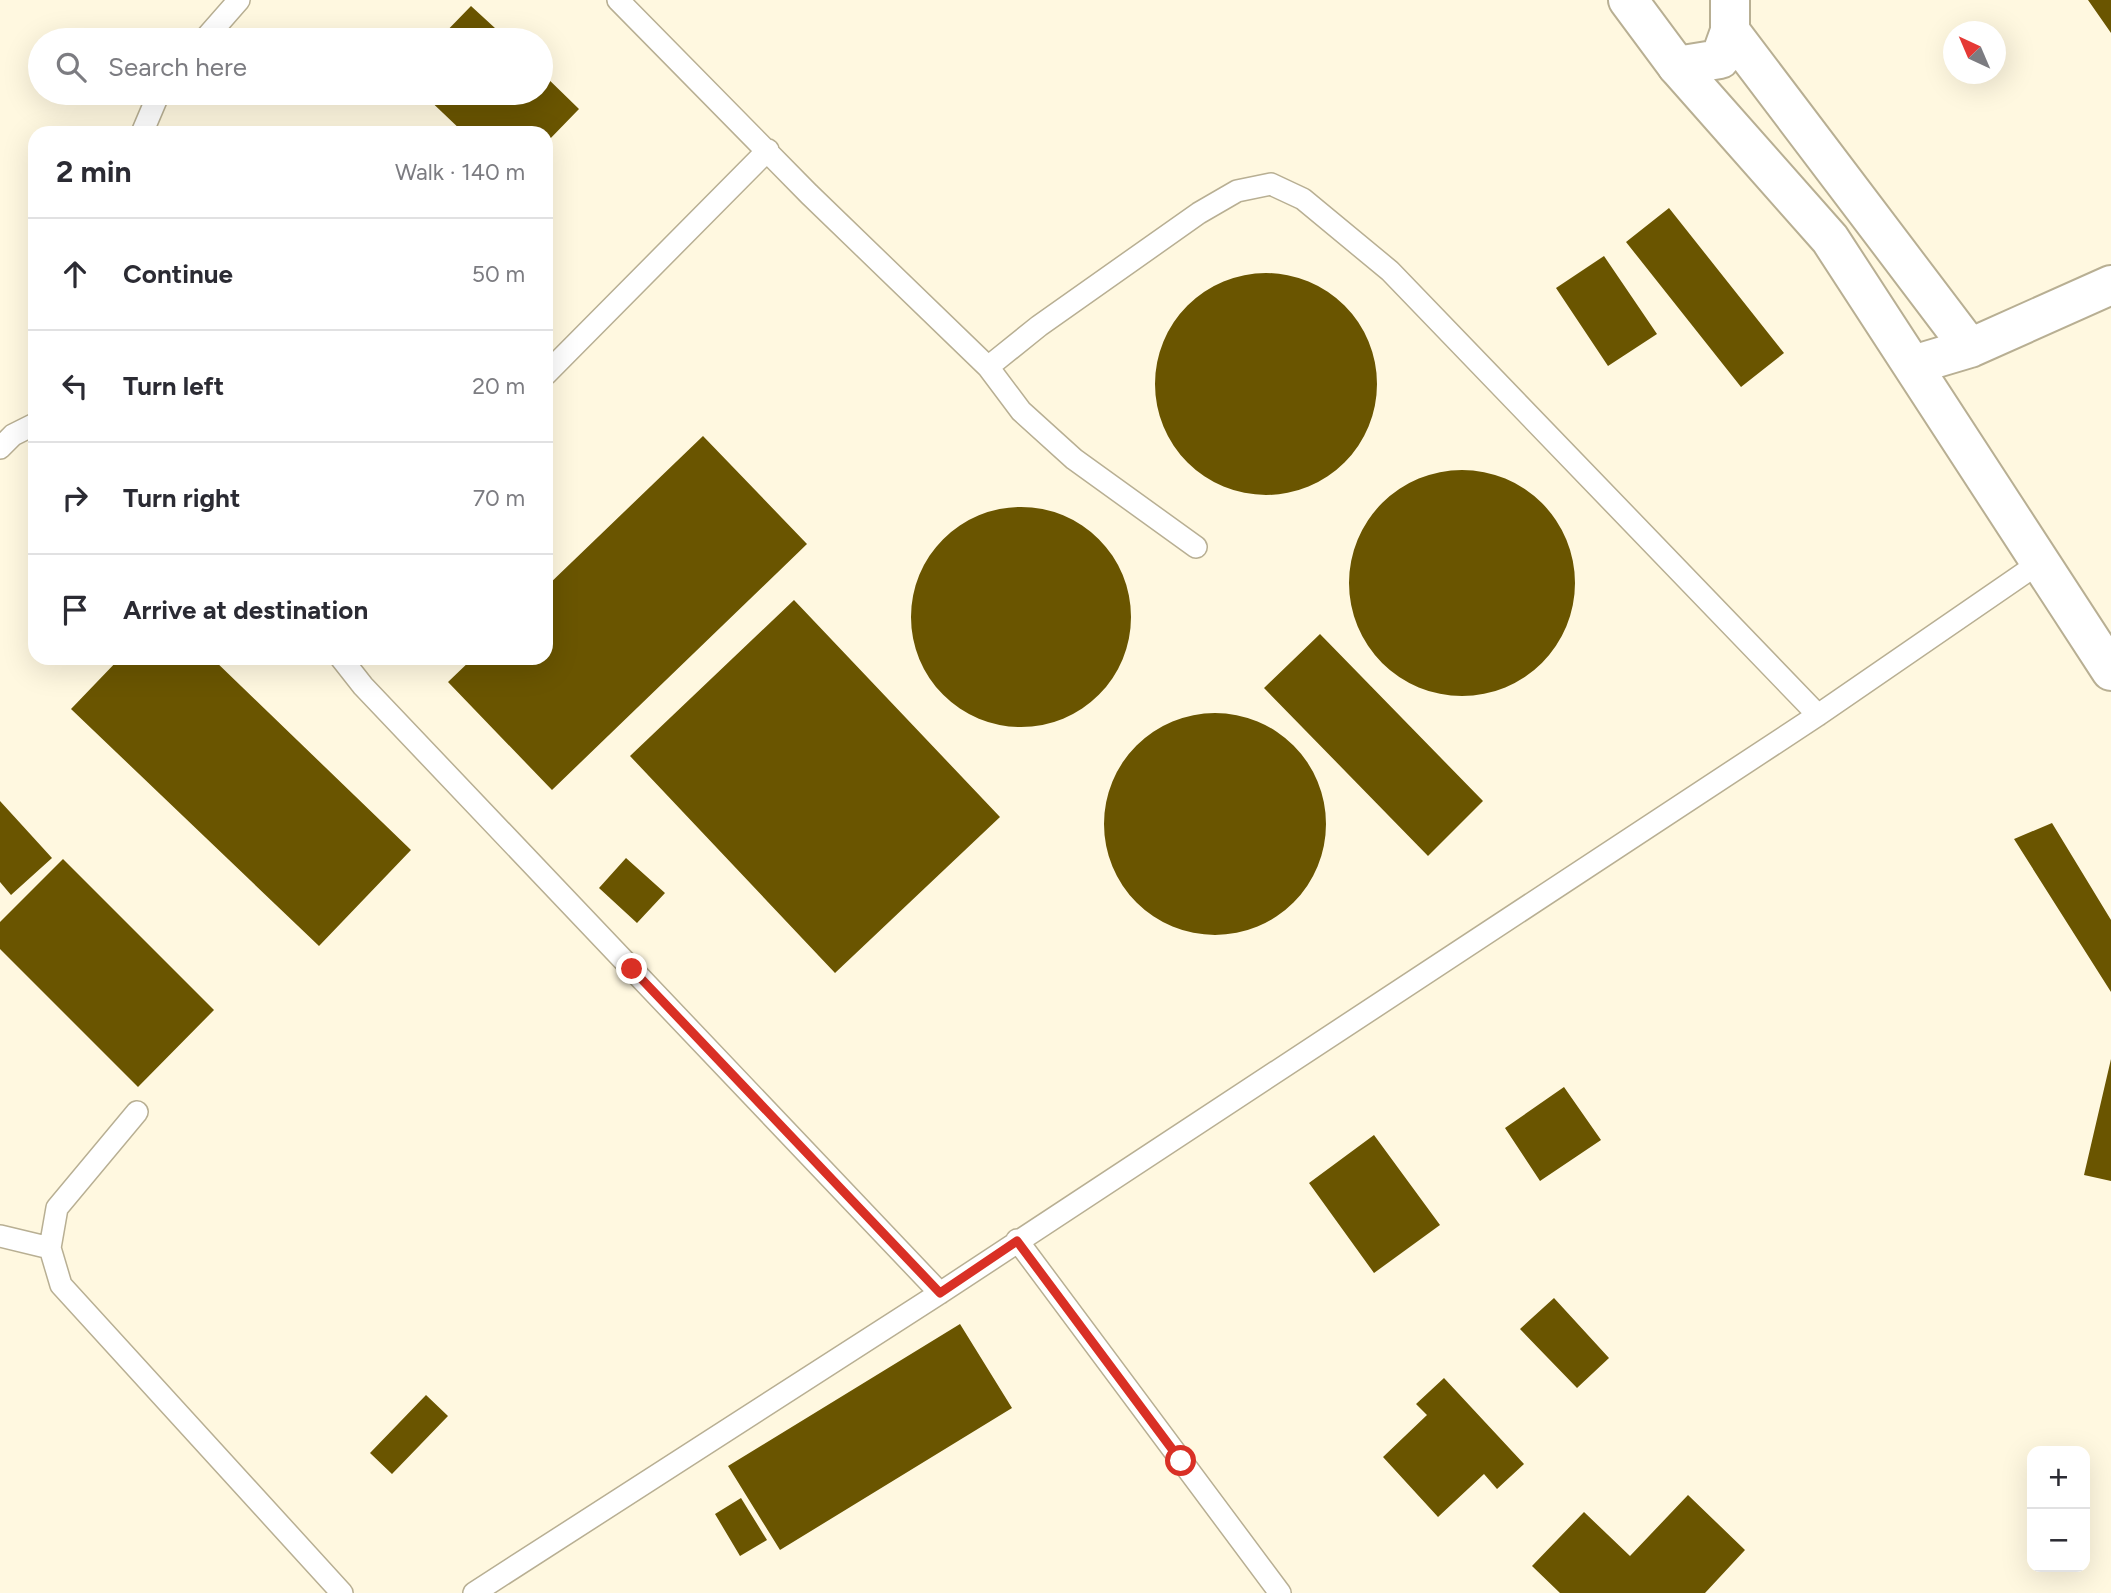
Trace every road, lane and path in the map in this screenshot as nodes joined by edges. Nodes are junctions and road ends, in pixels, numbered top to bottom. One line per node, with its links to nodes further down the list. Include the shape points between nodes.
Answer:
1 (239, 0): 5 (lane)
2 (618, 0): 9 (lane)
3 (1628, 0): 6 (street)
4 (1730, 15): 6 (street, via 1720,59); 11 (street)
5 (214, 28)
6 (1677, 66): 12 (street, via 1830,239)
7 (154, 105): 8 (lane)
8 (145, 126)
9 (768, 150): 13 (lane); 14 (lane)
10 (2111, 285): 11 (street)
11 (1970, 348): 12 (street)
12 (1913, 365): 18 (street)
13 (553, 367)
14 (988, 367): 17 (lane, via 1021,411 1074,459); 21 (lane, via 1199,213 1237,191 1271,184 1303,199 1390,271)
15 (28, 428): 16 (lane)
16 (0, 448)
17 (1196, 547)
18 (2039, 563): 20 (street); 21 (lane)
19 (346, 665): 26 (lane)
20 (2111, 671)
21 (1818, 715): 24 (lane)
22 (137, 1112): 25 (lane, via 57,1208)
23 (0, 1236): 25 (lane)
24 (1017, 1241): 26 (lane); 29 (lane)
25 (50, 1248): 27 (lane, via 61,1285 83,1311)
26 (940, 1293): 28 (lane)
27 (342, 1593)
28 (474, 1593)
29 (1280, 1593)

